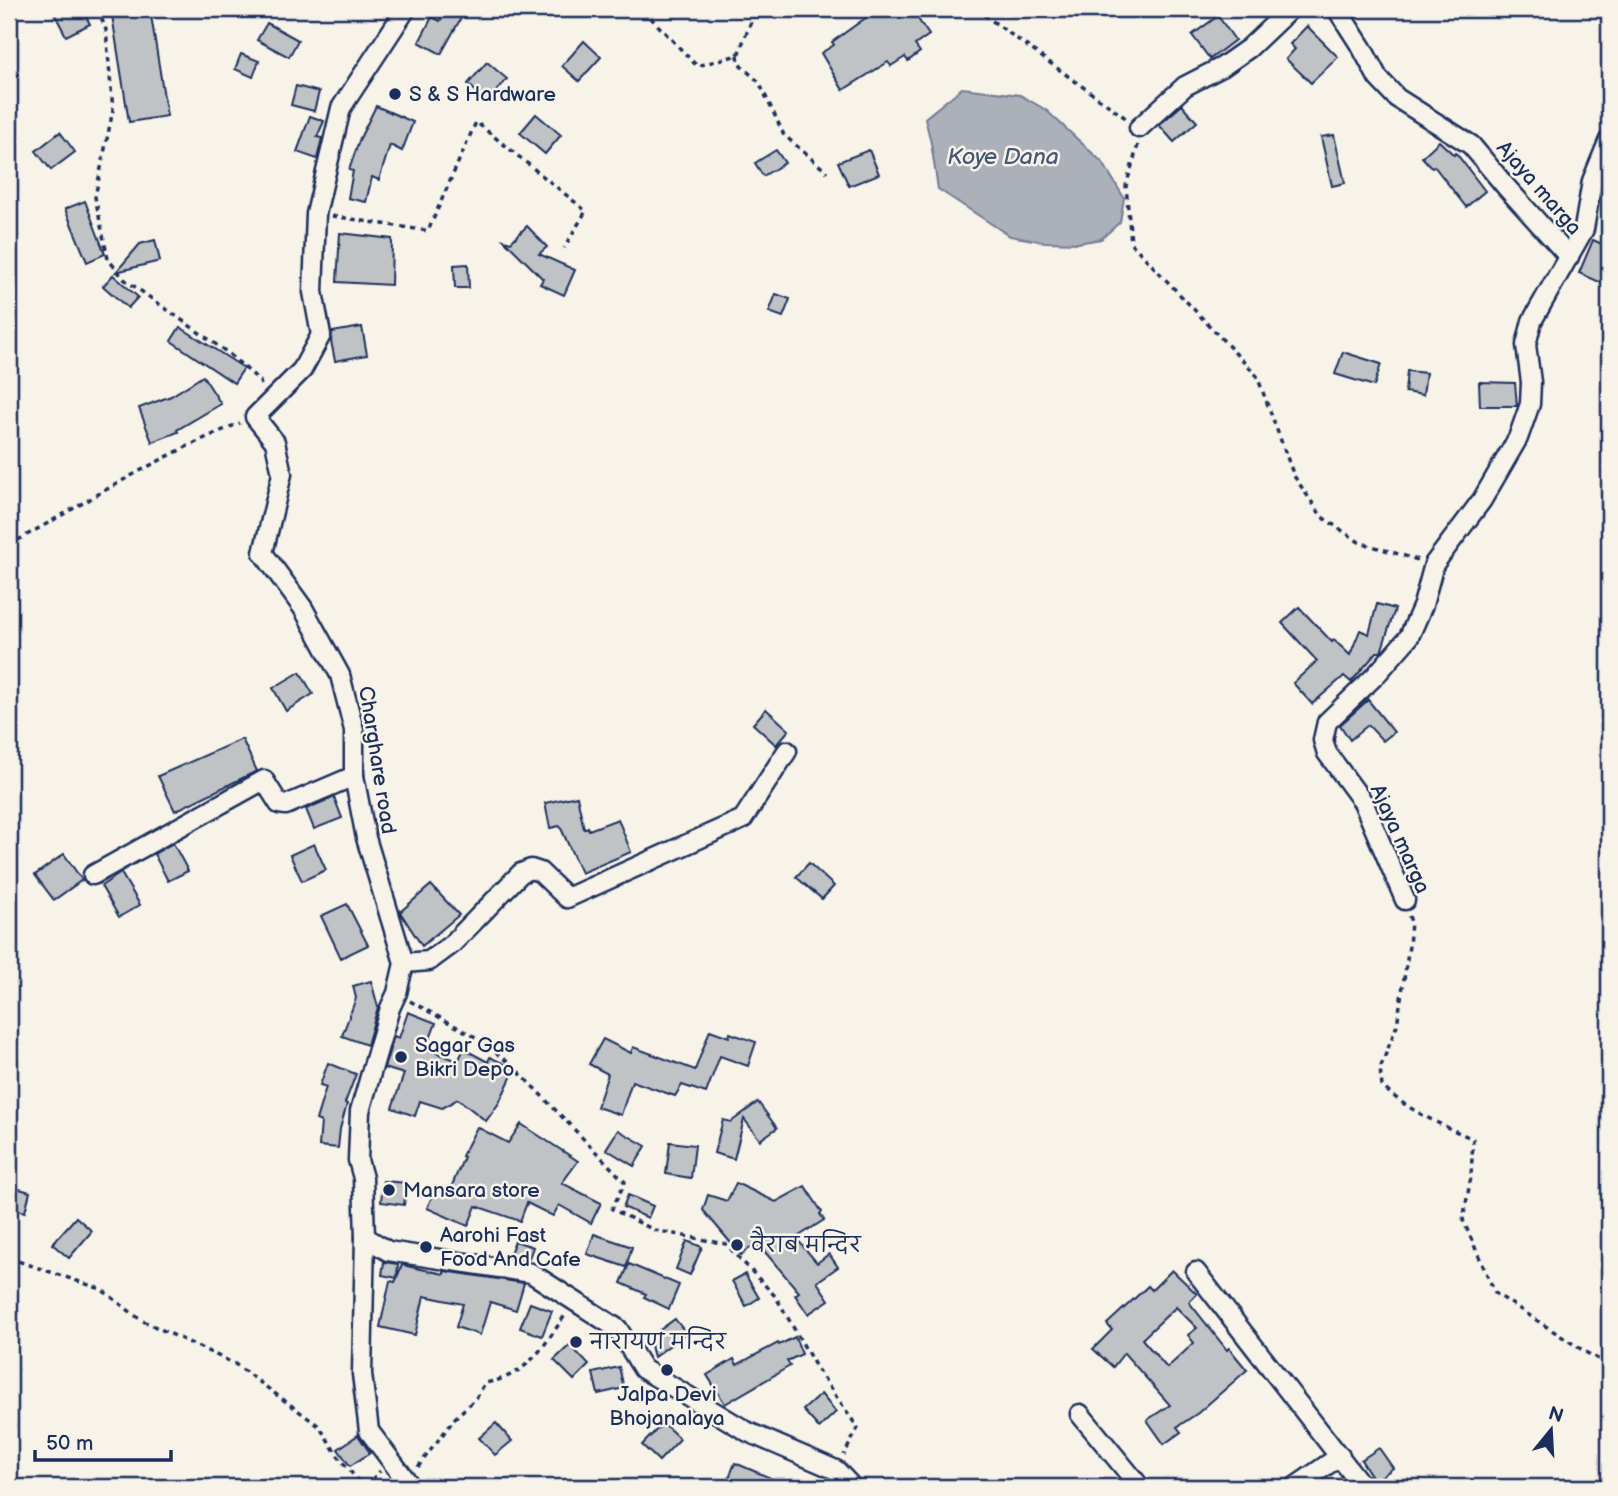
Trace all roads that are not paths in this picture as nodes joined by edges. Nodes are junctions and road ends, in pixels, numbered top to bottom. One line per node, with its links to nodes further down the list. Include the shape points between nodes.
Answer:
1 (406, 9): 8 (street, Charghare road, via 341,108 316,214 313,292 321,335 302,370 261,412 275,442 282,474 263,553 303,608 340,675 354,730)
2 (1290, 9): 4 (street, via 1249,48 1185,86)
3 (1337, 9): 6 (street, Ajaya marga, via 1378,78 1397,98 1471,145)
4 (1139, 128)
5 (1609, 140): 6 (street, via 1592,181 1584,229)
6 (1569, 257): 10 (street, Ajaya marga, via 1532,321 1526,345 1530,404 1518,438 1482,500 1434,564 1409,637 1327,722 1323,740 1327,752 1363,802)
7 (787, 751): 11 (street, via 743,819 568,898 540,872 521,873 452,944 429,961)
8 (354, 776): 9 (street, via 286,805 279,804 264,780); 11 (street, Charghare road, via 366,838)
9 (93, 875)
10 (1405, 900)
11 (404, 963): 12 (street, via 360,1111 358,1160)
12 (365, 1237): 16 (street, via 362,1374 369,1431); 17 (street, via 388,1251 531,1273 618,1329 643,1369 748,1432 836,1470)
13 (1196, 1272): 15 (street)
14 (1080, 1414): 18 (street)
15 (1339, 1457): 19 (street); 20 (street)
16 (409, 1485)
17 (852, 1487)
18 (1140, 1487)
19 (1294, 1487)
20 (1363, 1487)

